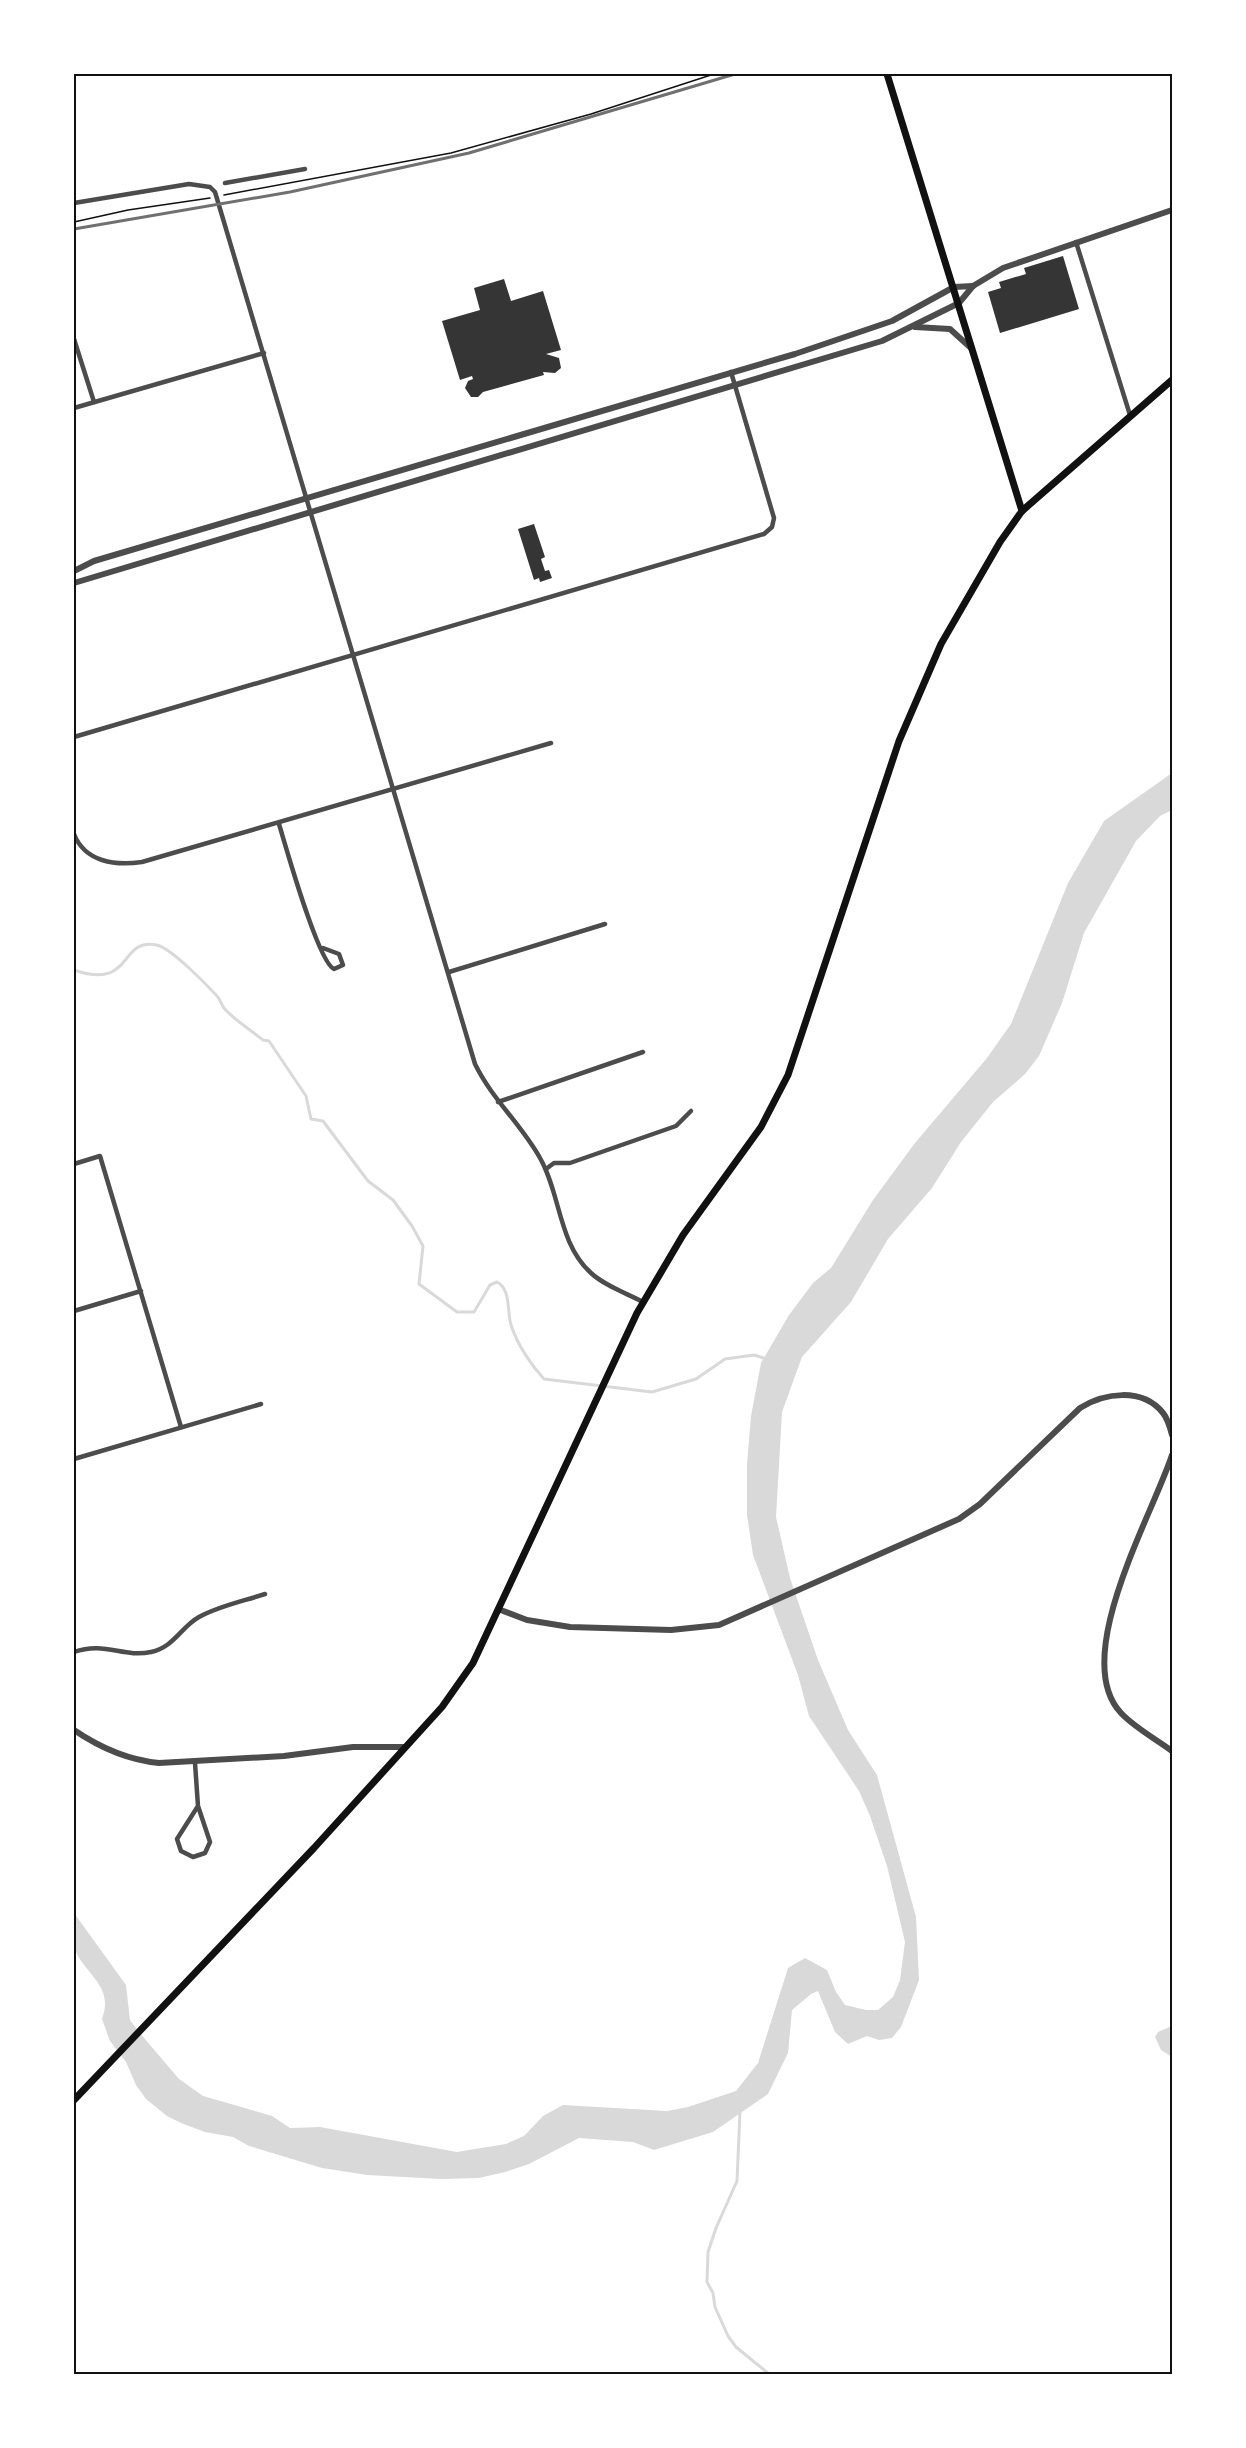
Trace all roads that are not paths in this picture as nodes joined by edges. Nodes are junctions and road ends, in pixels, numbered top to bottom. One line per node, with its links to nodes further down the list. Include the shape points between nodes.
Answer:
1 (887, 74): 8 (main road)
2 (305, 170): 3 (street)
3 (225, 183)
4 (74, 203): 13 (street, via 189,184 210,187)
5 (1173, 210): 6 (street)
6 (1076, 243): 7 (street, via 1003,268); 22 (street)
7 (973, 286): 8 (street); 9 (street)
8 (954, 287): 9 (main road); 14 (street, via 892,321)
9 (959, 303): 10 (street); 12 (main road)
10 (912, 327): 12 (street, via 950,329); 15 (street, via 882,341)
11 (74, 339): 19 (street)
12 (973, 350): 25 (main road)
13 (264, 353): 19 (street); 24 (street)
14 (795, 354): 15 (street); 16 (street)
15 (799, 367): 18 (street)
16 (730, 372): 18 (street); 21 (street)
17 (1173, 380): 22 (main road)
18 (734, 386): 23 (street); 29 (street, via 774,518 772,527 764,534)
19 (94, 402): 20 (street)
20 (74, 408)
21 (600, 411): 23 (street); 24 (street)
22 (1130, 415): 25 (main road)
23 (604, 424): 26 (street)
24 (306, 498): 26 (street); 27 (street, via 94,561)
25 (1022, 511): 44 (main road, via 965,601 923,680 788,1075 761,1127 682,1235)
26 (310, 512): 28 (street); 29 (street)
27 (74, 571)
28 (74, 583)
29 (353, 653): 30 (street); 32 (street)
30 (74, 737)
31 (551, 743): 32 (street)
32 (394, 790): 33 (street); 37 (street)
33 (279, 824): 34 (street, via 125,865 93,856 79,847); 36 (street, via 312,930)
34 (74, 834)
35 (605, 924): 37 (street)
36 (323, 948): 36 (street, via 339,954 343,966 328,966)
37 (448, 972): 39 (street, via 475,1064)
38 (643, 1052): 39 (street)
39 (498, 1102): 42 (street)
40 (691, 1111): 42 (street, via 676,1126 570,1163 554,1163)
41 (74, 1164): 43 (street, via 100,1156)
42 (546, 1169): 44 (street, via 567,1238 580,1262 593,1275)
43 (141, 1291): 45 (street); 47 (street)
44 (643, 1302): 52 (main road)
45 (74, 1311)
46 (261, 1404): 47 (street)
47 (181, 1427): 50 (street)
48 (1173, 1435): 52 (street, via 1164,1414 1144,1399 1116,1395 1094,1400 1072,1415 970,1512 744,1616 707,1627 660,1630 554,1625)
49 (1173, 1455): 56 (street, via 1117,1589 1108,1627 1106,1665 1108,1690 1121,1713)
50 (74, 1459)
51 (265, 1594): 53 (street, via 201,1615 169,1645 152,1652 131,1653 96,1646)
52 (498, 1609): 55 (main road, via 465,1677)
53 (74, 1652)
54 (74, 1730): 57 (street, via 111,1751 144,1762)
55 (404, 1747): 57 (street, via 353,1747); 59 (main road, via 314,1848)
56 (1173, 1751)
57 (195, 1763): 58 (street)
58 (198, 1806): 58 (street, via 177,1839 181,1851 193,1857 204,1853 210,1842)
59 (74, 2100)

